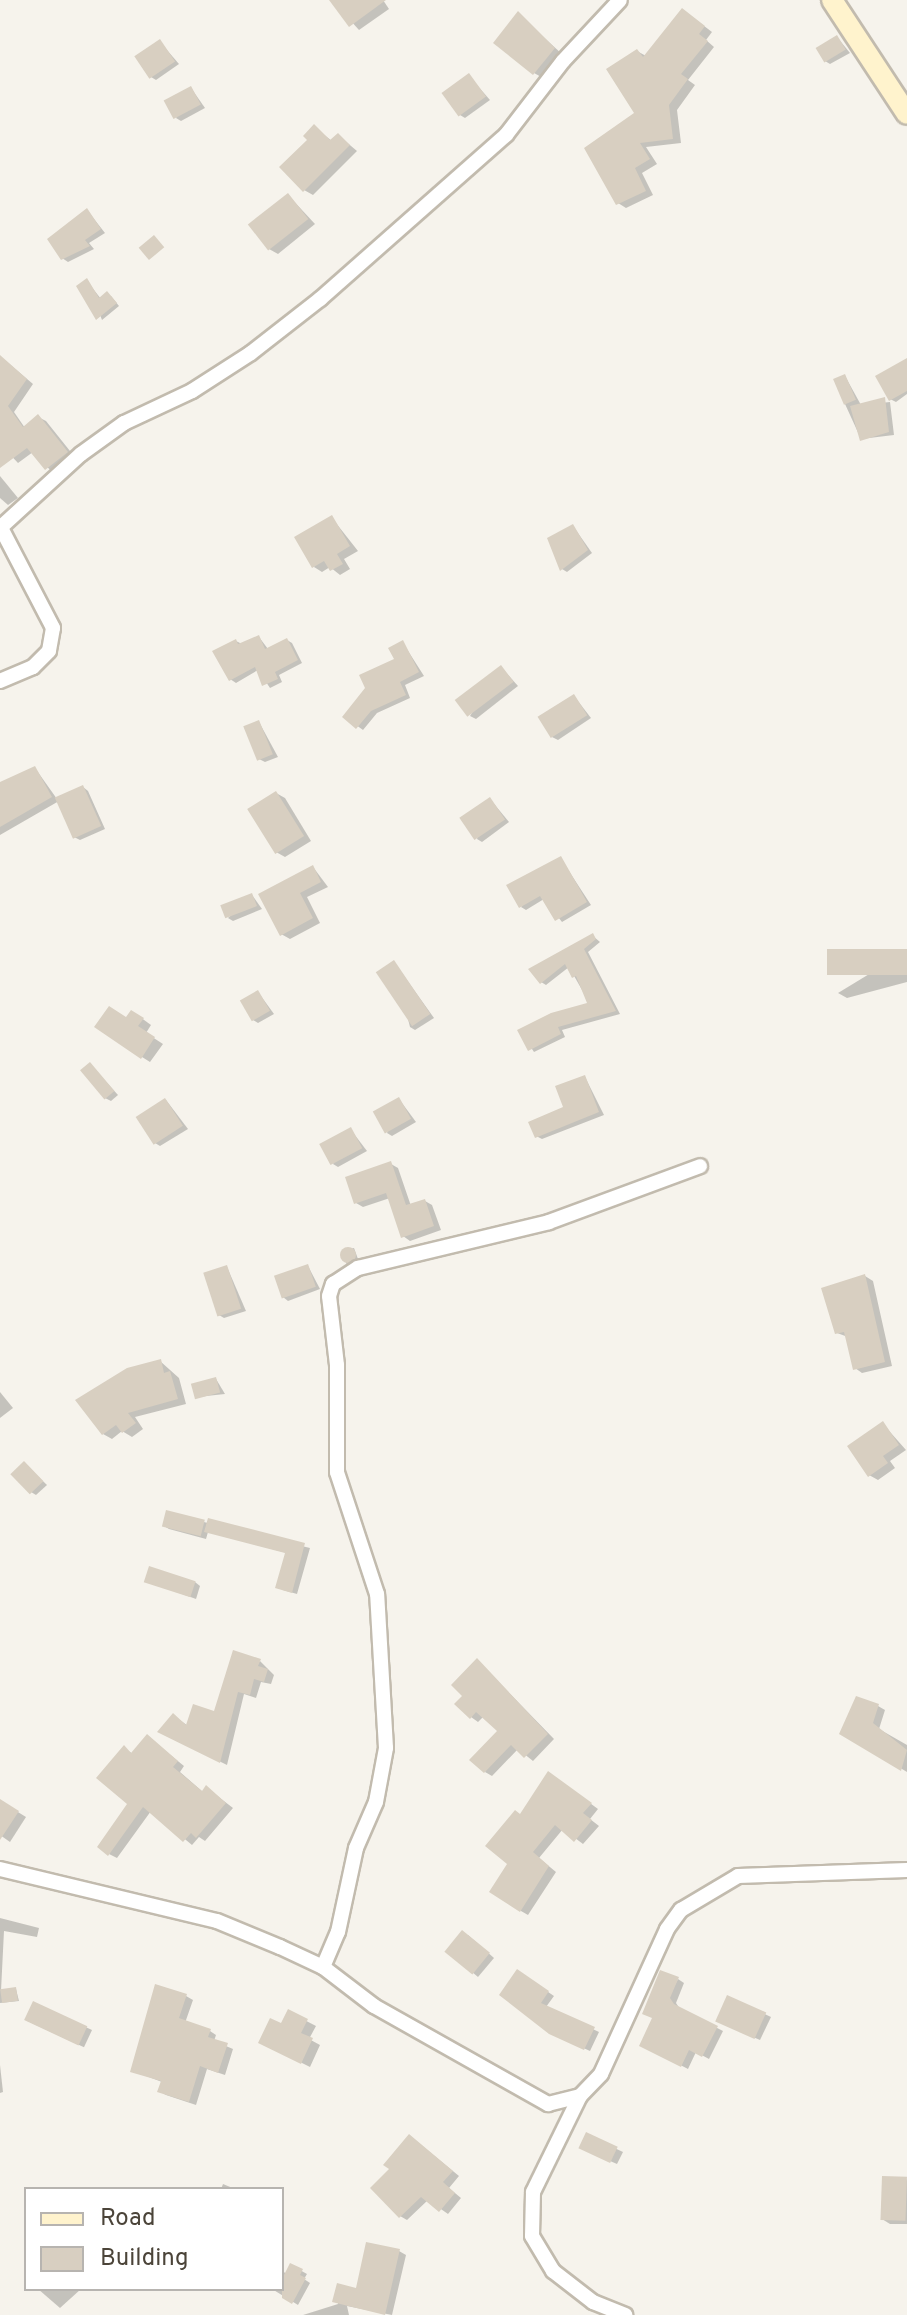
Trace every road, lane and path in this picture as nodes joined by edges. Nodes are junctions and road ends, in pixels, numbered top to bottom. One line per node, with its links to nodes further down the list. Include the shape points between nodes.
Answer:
1 (620, 0): 4 (street, via 563,61 506,135 332,289 251,353 192,391 124,423)
2 (832, 0): 3 (main road)
3 (907, 114)
4 (0, 526): 5 (street, via 53,628 49,651 33,667)
5 (0, 681)
6 (700, 1166): 9 (street, via 549,1222 358,1268 333,1284 337,1472 377,1594 386,1748 376,1802 345,1883 338,1932)
7 (0, 1869): 9 (street, via 217,1921)
8 (907, 1870): 10 (street, via 738,1876 681,1910 667,1929 601,2074)
9 (323, 1967): 10 (street, via 374,2006 548,2104)
10 (580, 2096): 11 (street, via 533,2192 532,2236 553,2271 593,2302)
11 (626, 2315)

